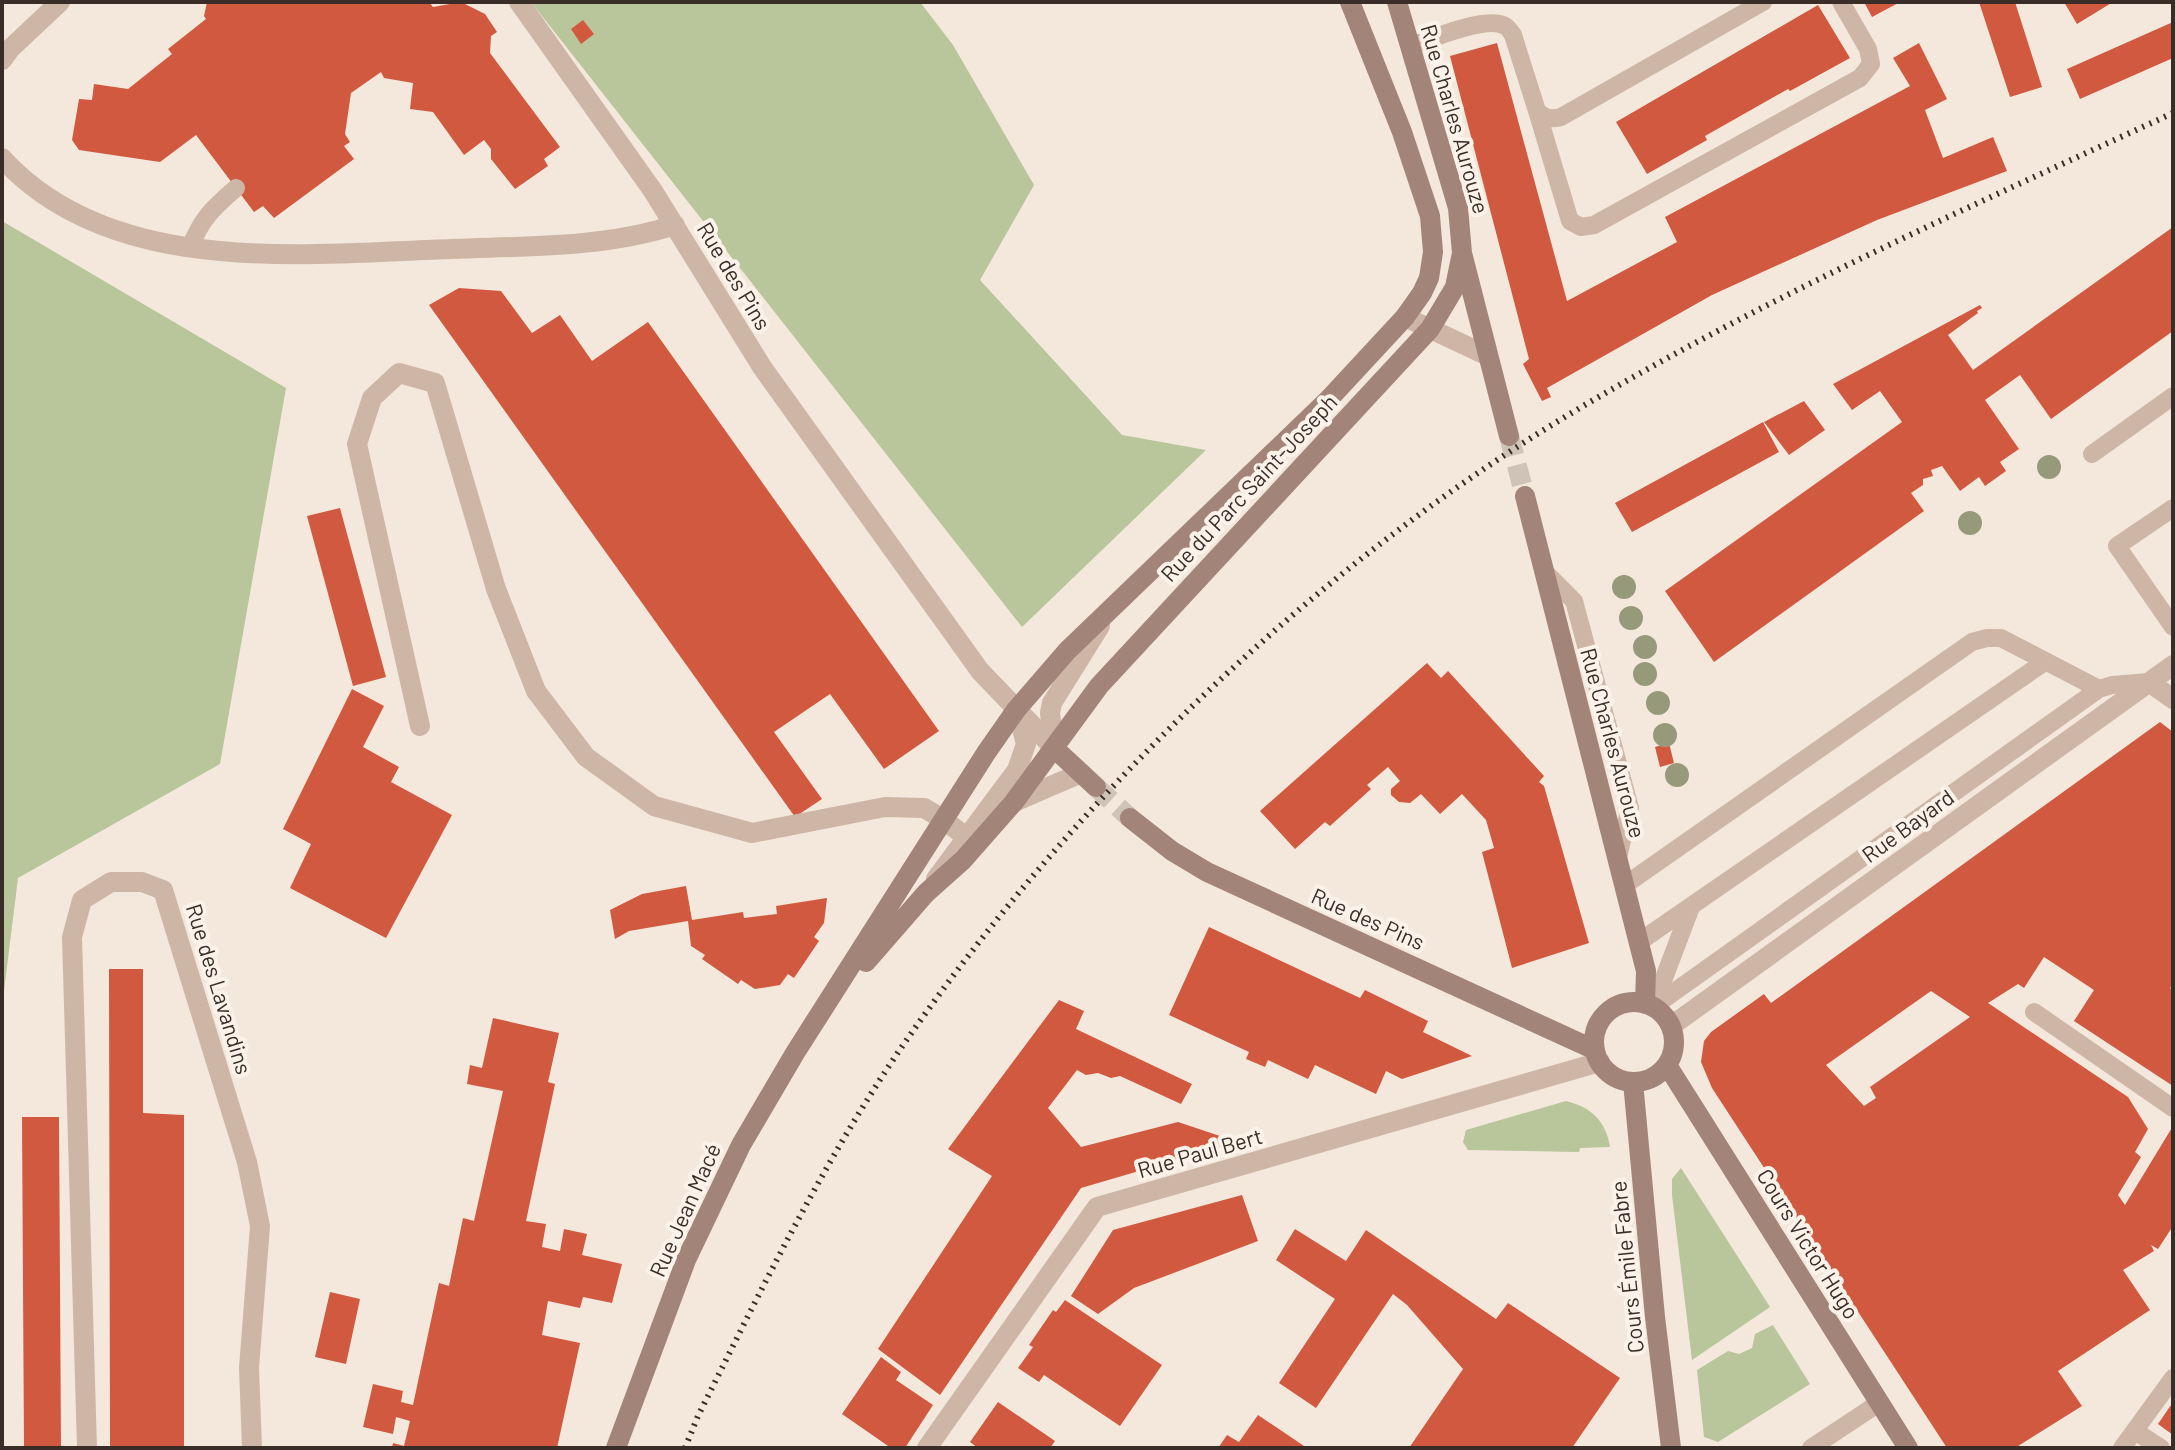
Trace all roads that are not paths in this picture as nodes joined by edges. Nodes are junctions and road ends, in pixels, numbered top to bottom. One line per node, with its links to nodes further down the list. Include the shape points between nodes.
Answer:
1 (60, 2): 8 (street)
2 (519, 2): 12 (street)
3 (1350, 2): 15 (main road, Rue du Parc Saint-Joseph, via 1430,216 1429,278)
4 (1397, 2): 7 (main road, Rue Charles Aurouze)
5 (1763, 2): 9 (lane, via 1561,117 1545,118)
6 (1841, 2): 9 (lane, via 1868,49 1871,64 1860,78 1594,225 1581,227 1570,221)
7 (1411, 46): 9 (lane, via 1479,24 1507,26); 14 (main road, Rue Charles Aurouze, via 1458,208)
8 (2, 60)
9 (1537, 111)
10 (2, 158): 13 (street, Rue des Pins, via 25,183 88,221)
11 (236, 188): 13 (lane, via 199,224)
12 (675, 225): 13 (street, Rue des Pins, via 648,234 559,245 241,255); 30 (street, Rue des Pins, via 762,367 980,671)
13 (190, 248)
14 (1462, 253): 16 (main road, Rue du Parc Saint-Joseph, via 1455,287); 17 (main road, Rue Charles Aurouze)
15 (1405, 317): 16 (street); 23 (main road, Rue du Parc Saint-Joseph, via 1328,400)
16 (1430, 329): 17 (street); 32 (main road, Rue du Parc Saint-Joseph, via 1099,686)
17 (1488, 356): 19 (main road, Rue Charles Aurouze)
18 (2173, 396): 20 (lane)
19 (1509, 436)
20 (2092, 454)
21 (1525, 496): 38 (main road, Rue Charles Aurouze)
22 (2173, 508): 24 (lane, via 2117,546)
23 (1114, 605): 30 (main road, Rue du Parc Saint-Joseph); 32 (street, via 1052,703)
24 (2173, 627)
25 (2046, 661): 28 (lane); 38 (lane, via 2001,638 1972,642); 39 (lane)
26 (2173, 665): 27 (street, Rue Bayard)
27 (2149, 682): 28 (lane); 29 (street); 44 (street, Rue Bayard)
28 (2099, 689): 42 (lane)
29 (2173, 699)
30 (1016, 710): 32 (street, Rue des Pins); 36 (main road, Rue Jean Macé); 37 (street, via 1026,744 1017,770)
31 (420, 726): 36 (street, via 357,444 372,398 399,373 435,383 496,589 536,691 586,757 654,806 752,833 885,807 924,808)
32 (1054, 748): 33 (main road, Rue des Pins); 34 (main road, Rue Jean Macé)
33 (1089, 780): 34 (street)
34 (1014, 802): 37 (main road, Rue Jean Macé)
35 (1130, 818): 45 (main road, Rue des Pins, via 1207,872)
36 (943, 819): 37 (street); 41 (main road, Rue Jean Macé)
37 (971, 841): 41 (main road, Rue Jean Macé)
38 (1625, 885): 40 (main road, Rue Charles Aurouze)
39 (1691, 907): 40 (lane); 42 (lane)
40 (1639, 942): 42 (main road, Rue Charles Aurouze)
41 (827, 1006): 54 (main road, Rue Jean Macé, via 727,1174 686,1260)
42 (1649, 1006): 44 (main road); 45 (main road, via 1629,1003 1609,1011 1596,1029)
43 (2034, 1012): 48 (lane)
44 (1671, 1026): 46 (main road, via 1673,1049)
45 (1598, 1056): 47 (main road, via 1616,1077); 55 (street, Rue Paul Bert, via 1097,1207)
46 (1667, 1065): 47 (main road, via 1652,1077); 50 (main road, Cours Victor Hugo)
47 (1633, 1082): 56 (main road, Cours Émile Fabre)
48 (2173, 1108)
49 (2173, 1378): 51 (lane)
50 (1879, 1403): 57 (lane); 58 (main road, Cours Victor Hugo)
51 (2135, 1431): 59 (lane); 60 (lane)
52 (87, 1448): 53 (street, Rue des Lavandins, via 72,937 82,900 111,882 142,882 163,890 247,1162 260,1226 249,1368)
53 (252, 1448)
54 (616, 1448)
55 (927, 1448)
56 (1671, 1448)
57 (1811, 1448)
58 (1908, 1448)
59 (2122, 1448)
60 (2161, 1448)

